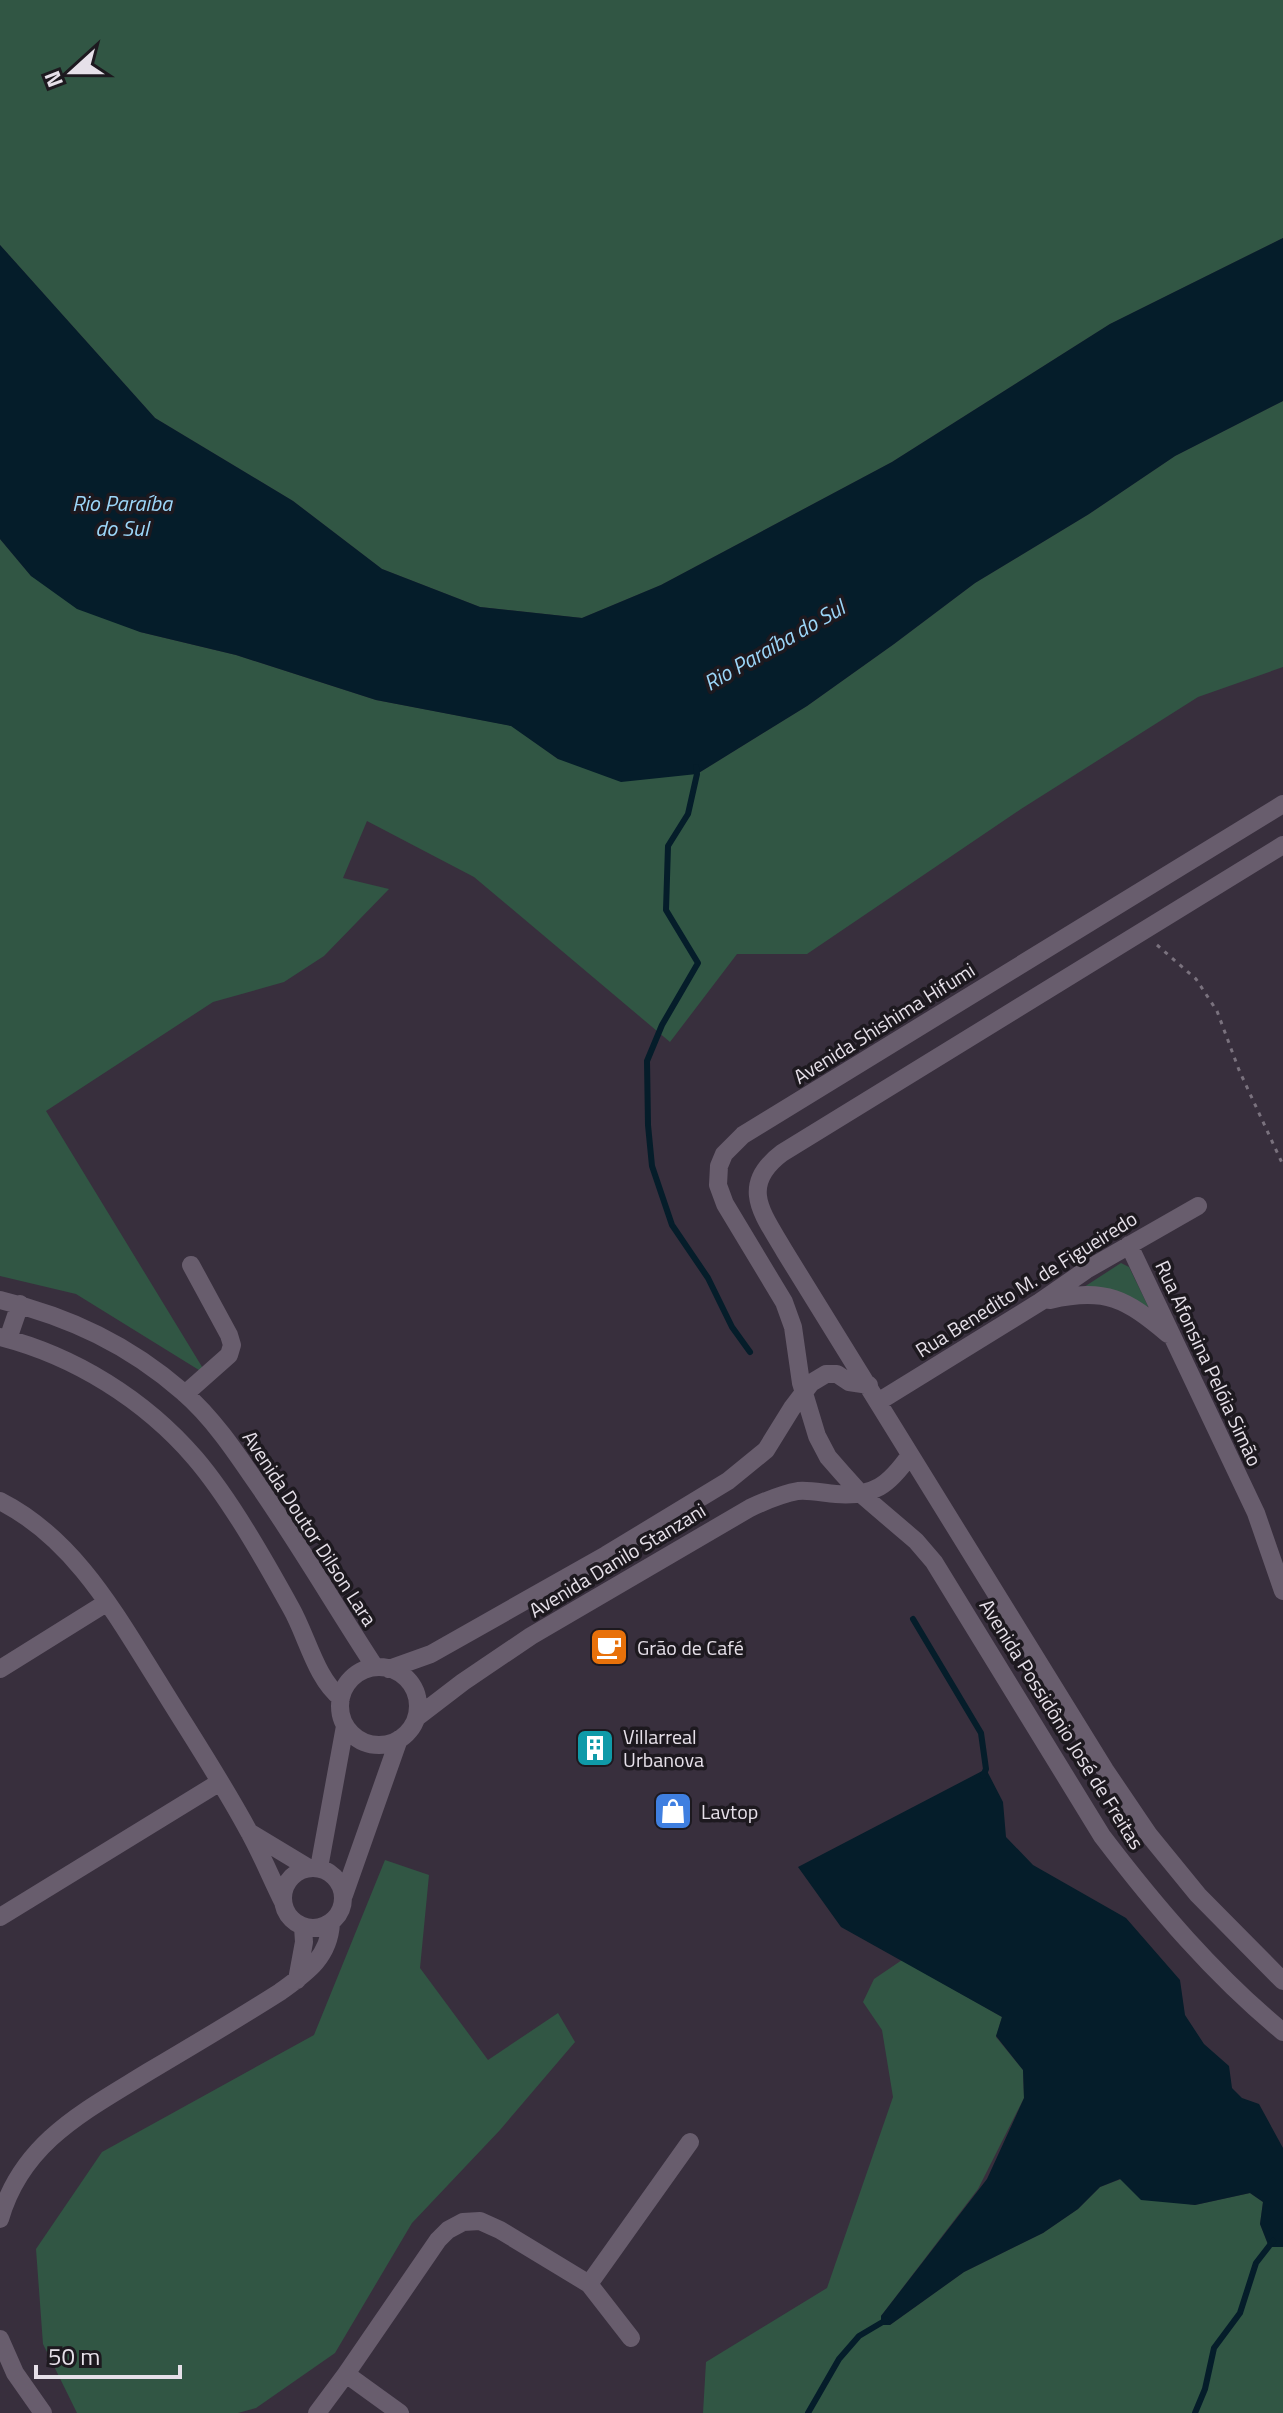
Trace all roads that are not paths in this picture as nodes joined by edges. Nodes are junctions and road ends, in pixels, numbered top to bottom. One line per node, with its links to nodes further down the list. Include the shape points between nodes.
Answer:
1 (1283, 804): 11 (street, Avenida Shishima Hifumi, via 728,1148 717,1175 720,1194 784,1302)
2 (1283, 845): 13 (street, via 782,1153 761,1172 757,1189 767,1221)
3 (1198, 1206): 4 (street, Rua Benedito M. de Figueiredo)
4 (1129, 1245): 7 (street, Rua Benedito M. de Figueiredo); 9 (street, Rua Afonsina Pelóia Simão)
5 (191, 1265): 12 (street, via 232,1345 229,1355)
6 (0, 1300): 8 (street, Avenida Doutor Dilson Lara)
7 (1040, 1302): 9 (street, via 1090,1293 1105,1296 1139,1310); 13 (street, Rua Benedito M. de Figueiredo)
8 (20, 1304): 10 (street); 12 (street, Avenida Doutor Dilson Lara, via 86,1328)
9 (1172, 1337): 17 (street, Rua Afonsina Pelóia Simão, via 1256,1513)
10 (4, 1338): 21 (street, via 96,1375 183,1444 251,1541 298,1621 326,1683)
11 (803, 1388): 13 (street, via 826,1374 837,1374); 15 (street, Avenida Shishima Hifumi, via 828,1457); 19 (street, Avenida Danilo Stanzani, via 766,1450 728,1481 431,1654)
12 (185, 1394): 19 (street, Avenida Doutor Dilson Lara, via 248,1470)
13 (873, 1394): 14 (street, Avenida Possidônio José de Freitas)
14 (910, 1455): 15 (street, via 888,1482); 34 (street, Avenida Possidônio José de Freitas, via 1149,1835 1198,1895)
15 (861, 1494): 22 (street, Avenida Danilo Stanzani, via 797,1491 750,1508 531,1636); 35 (street, Avenida Possidônio José de Freitas, via 934,1562 1102,1836 1129,1871 1206,1960)
16 (0, 1501): 18 (street, via 29,1517 62,1546)
17 (1283, 1591)
18 (106, 1603): 20 (street); 25 (street)
19 (382, 1668): 21 (street, via 353,1678); 22 (street, via 399,1673 413,1688)
20 (0, 1669)
21 (341, 1698): 23 (street)
22 (416, 1718): 24 (street)
23 (345, 1726): 24 (street, via 375,1745); 27 (street)
24 (399, 1739): 28 (street)
25 (220, 1782): 26 (street); 30 (street)
26 (249, 1832): 27 (street); 29 (street)
27 (313, 1867): 28 (street, via 336,1877); 29 (street, via 293,1875)
28 (344, 1895): 31 (street)
29 (283, 1902): 32 (street, via 292,1920)
30 (0, 1917)
31 (331, 1923): 32 (street); 33 (street, via 323,1954)
32 (303, 1927): 33 (street)
33 (297, 1980): 37 (street, via 63,2126 23,2169)
34 (1283, 1981)
35 (1283, 2032)
36 (690, 2142): 38 (street)
37 (0, 2219)
38 (589, 2284): 39 (street); 41 (street, via 500,2230 480,2221 463,2222 438,2240)
39 (631, 2338)
40 (0, 2339): 42 (street, via 15,2373)
41 (346, 2374): 43 (street); 44 (street)
42 (43, 2413)
43 (317, 2413)
44 (400, 2413)

